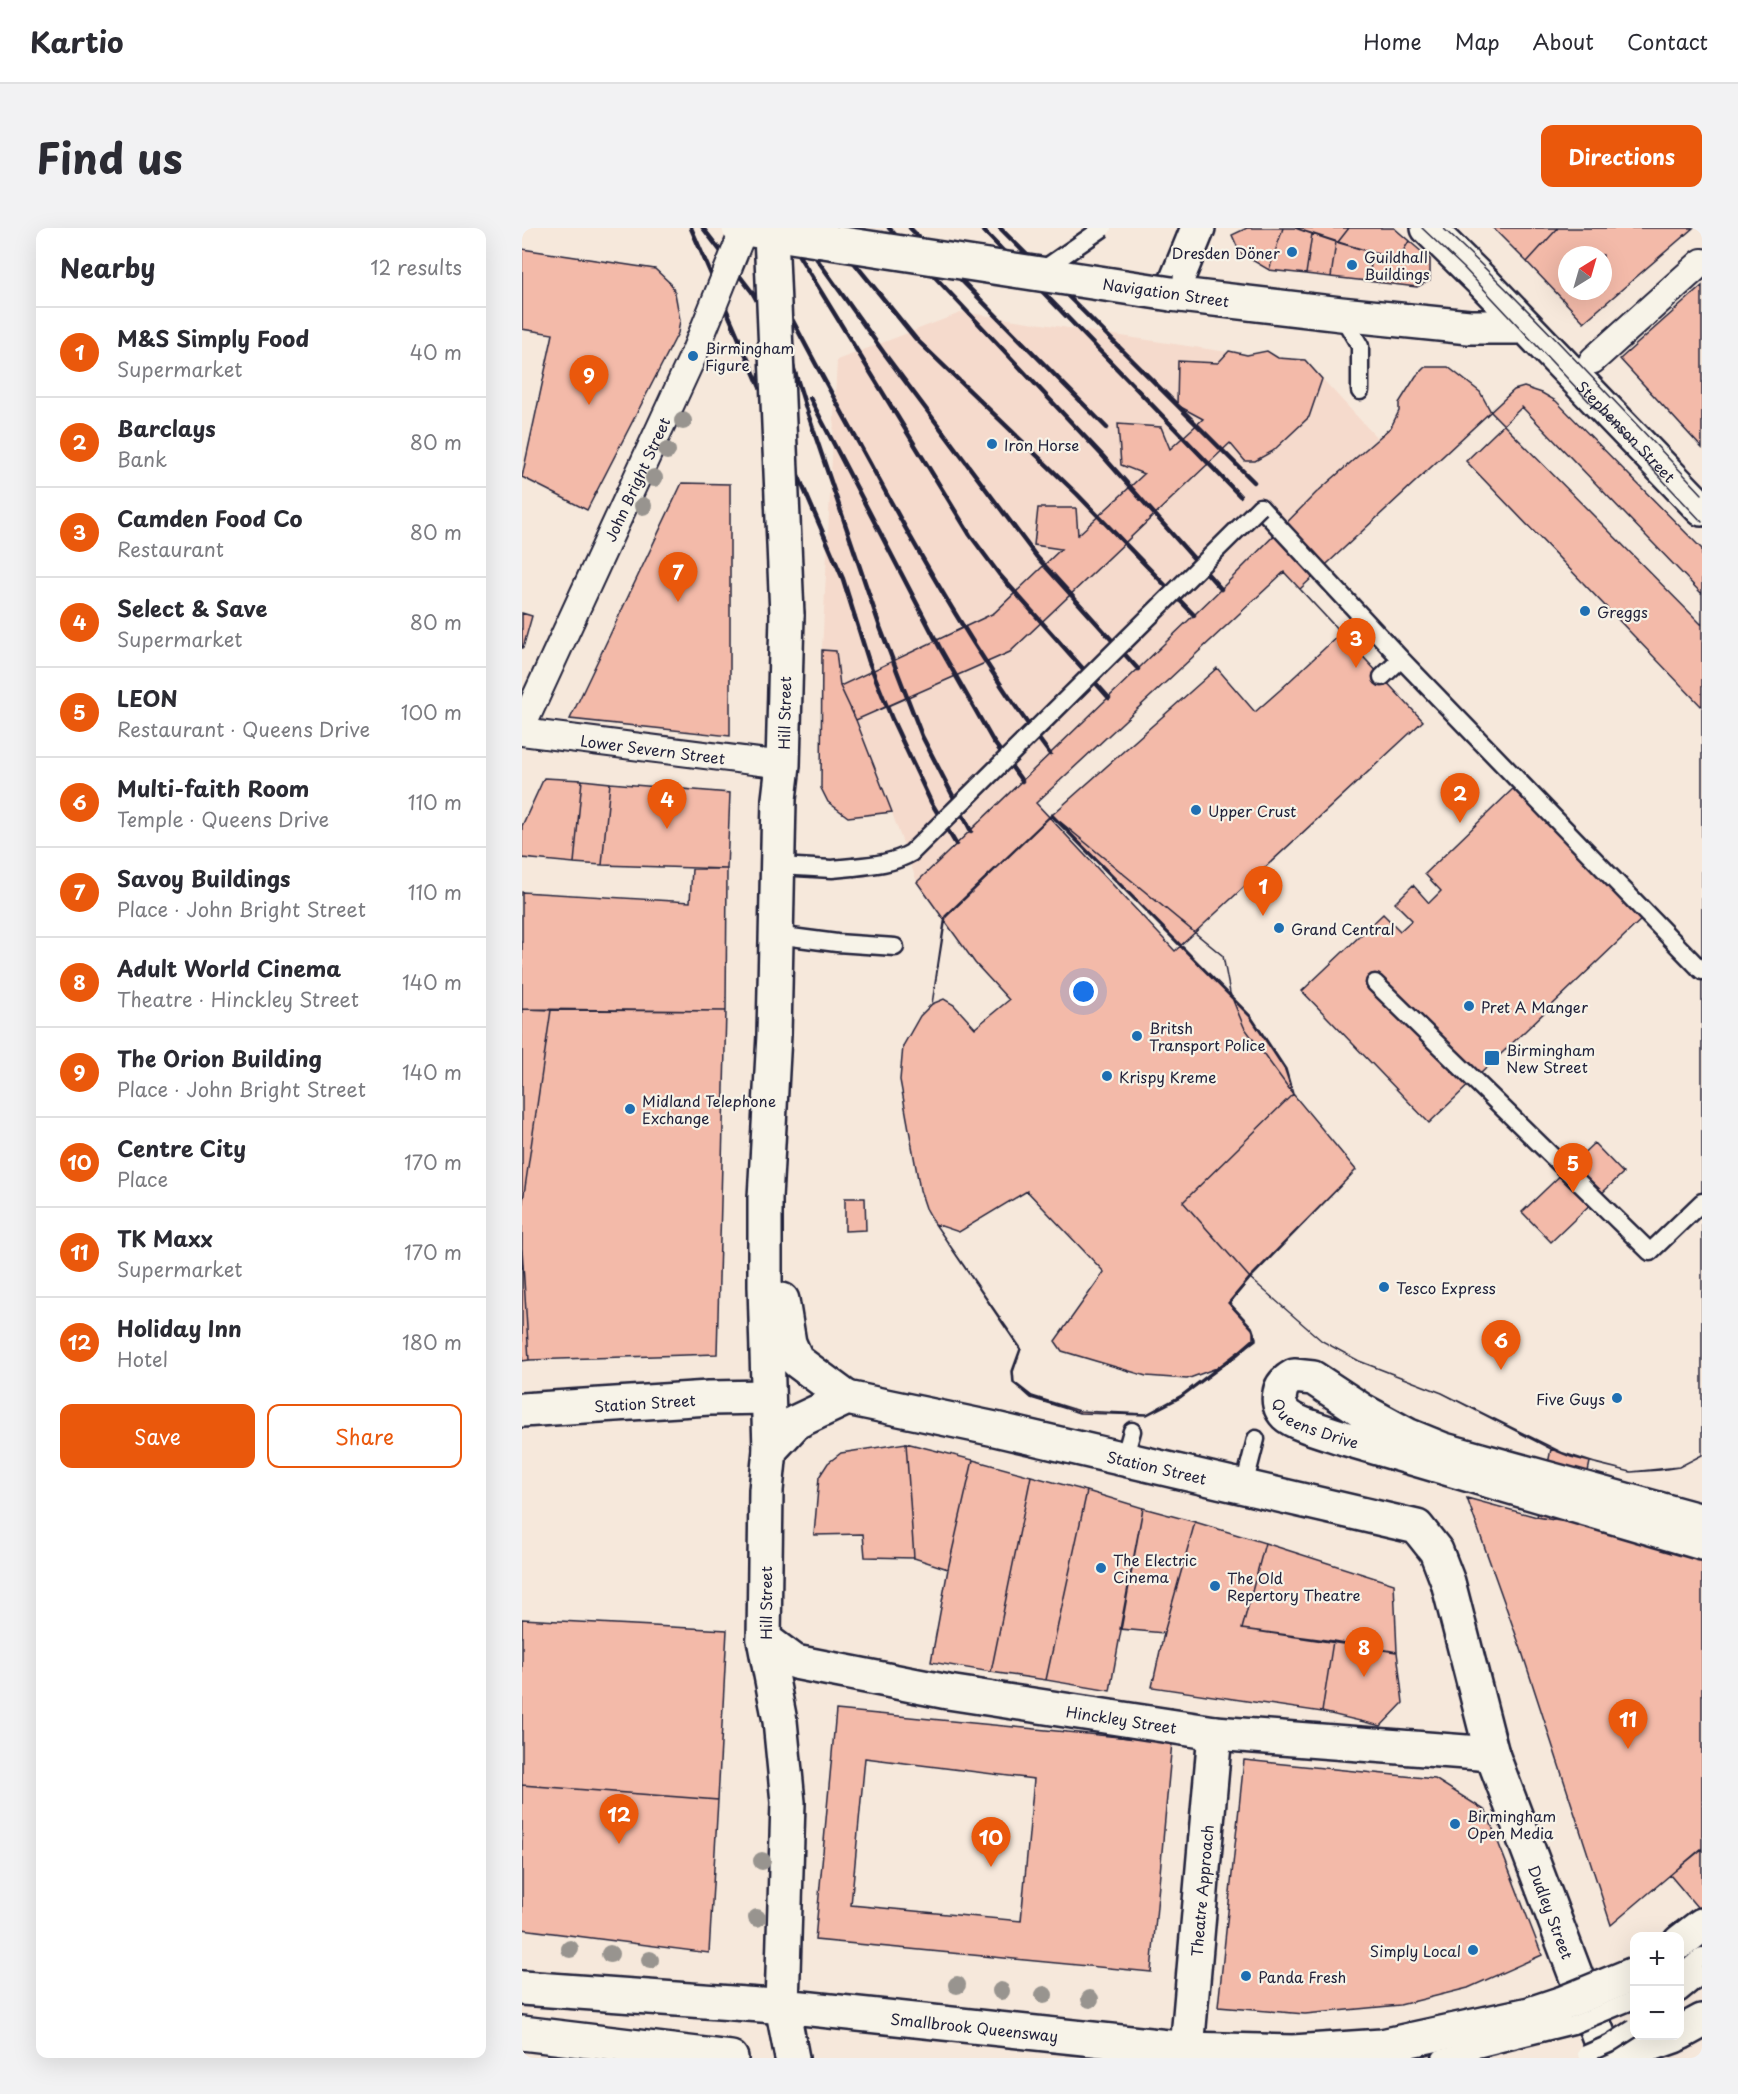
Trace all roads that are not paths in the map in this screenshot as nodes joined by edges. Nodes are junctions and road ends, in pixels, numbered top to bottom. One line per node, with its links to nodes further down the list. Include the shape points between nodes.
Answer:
1 (1103, 228): 6 (lane, bridge)
2 (1198, 228): 7 (street)
3 (1428, 228): 9 (street)
4 (756, 230): 6 (street, Navigation Street, bridge); 15 (street, John Bright Street, bridge, via 693,356); 17 (street, Hill Street, bridge, via 787,615)
5 (1702, 262): 10 (street)
6 (1037, 273): 7 (street, Navigation Street, bridge)
7 (1171, 294): 8 (street, Navigation Street)
8 (1341, 314): 9 (street, Navigation Street, via 1469,327); 11 (lane, via 1360,346)
9 (1526, 327): 10 (street)
10 (1584, 368): 12 (street, Stephenson Street)
11 (1360, 391)
12 (1702, 509)
13 (1401, 659): 14 (lane); 18 (lane, bridge, via 1260,507 911,853 875,865 832,869); 21 (lane)
14 (1382, 677)
15 (522, 727)
16 (522, 732): 17 (street, Lower Severn Street)
17 (783, 765): 18 (street, Hill Street)
18 (779, 866): 19 (street, Hill Street)
19 (776, 935): 20 (lane); 23 (street, Hill Street)
20 (895, 947)
21 (1702, 971)
22 (1375, 983): 24 (lane, via 1650,1252)
23 (765, 1198): 25 (street, Hill Street); 26 (street, Hill Street, via 789,1343 797,1361)
24 (1702, 1202)
25 (768, 1397): 27 (street, Station Street); 29 (street, Hill Street)
26 (847, 1398): 29 (street, via 796,1422); 30 (street, Station Street, via 995,1429 1128,1445)
27 (522, 1410)
28 (1256, 1439): 30 (lane)
29 (770, 1450): 33 (street, Hill Street)
30 (1244, 1486): 34 (street, Station Street, via 1417,1527 1437,1551)
31 (1702, 1521): 32 (street, Queens Drive, via 1444,1450 1407,1436 1307,1376 1294,1376 1281,1389 1279,1403 1285,1414 1336,1436)
32 (1702, 1543)
33 (764, 1639): 35 (street, Hinckley Street, via 795,1662 948,1692); 46 (street, Hill Street, via 780,1721 788,1802)
34 (1468, 1661): 36 (street, Dudley Street)
35 (1215, 1733): 36 (street, Hinckley Street); 53 (street, Theatre Approach)
36 (1492, 1754): 54 (street, Dudley Street)
37 (1702, 1924): 38 (street)
38 (1684, 1939)
39 (1702, 1956): 40 (lane)
40 (1684, 1971)
41 (1702, 1975): 44 (lane)
42 (1630, 1977): 47 (street, Smallbrook Queensway, bridge)
43 (522, 1988): 46 (street, Smallbrook Queensway)
44 (1684, 1990)
45 (1630, 2001): 47 (lane, bridge)
46 (782, 2006): 53 (street, Smallbrook Queensway); 56 (street, Hill Street)
47 (1568, 2014): 53 (street, Smallbrook Queensway, via 1530,2014 1382,2046 1293,2052); 58 (lane)
48 (1702, 2021): 50 (street)
49 (1630, 2031): 54 (lane, bridge)
50 (1684, 2031)
51 (522, 2033): 55 (street)
52 (1658, 2040): 54 (street)
53 (1187, 2049): 57 (lane)
54 (1595, 2057)
55 (731, 2058)
56 (792, 2058)
57 (1233, 2058)
58 (1442, 2058)

